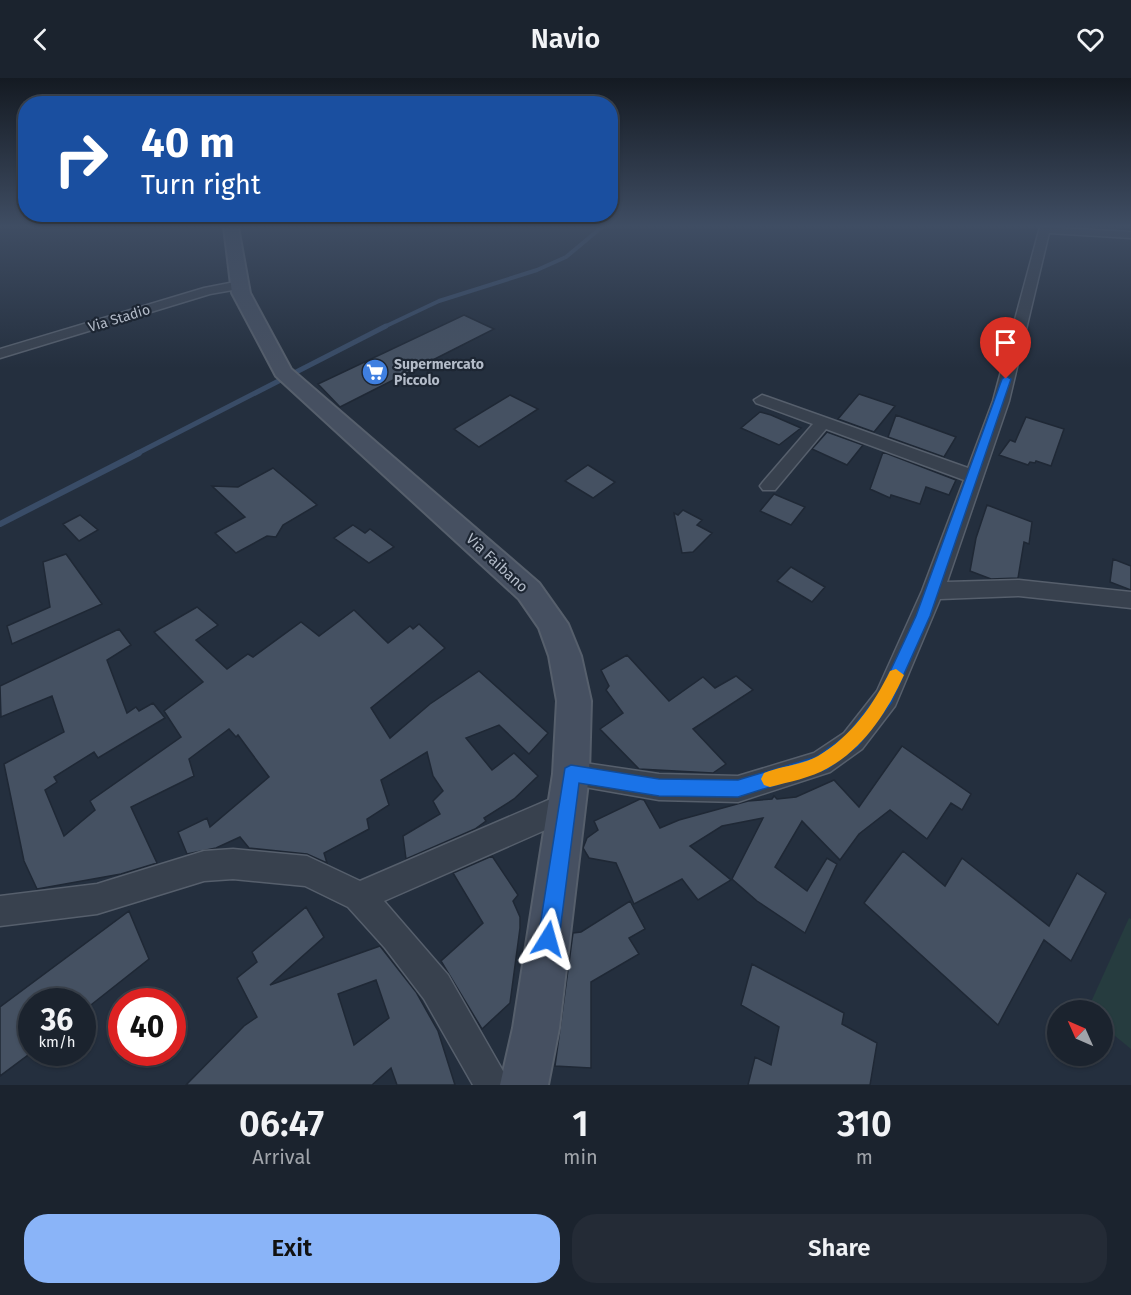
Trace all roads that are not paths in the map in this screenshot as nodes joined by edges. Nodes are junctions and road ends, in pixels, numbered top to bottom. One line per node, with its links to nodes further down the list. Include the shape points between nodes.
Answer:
1 (238, 274): 3 (street, Via Faibano)
2 (1033, 274): 7 (street, via 1001,401)
3 (240, 285): 4 (street, Via Stadio, via 208,291); 11 (street, Via Faibano, via 288,376 529,591 553,624 565,656 574,701)
4 (0, 354)
5 (762, 400): 6 (street)
6 (823, 422): 7 (street); 8 (street)
7 (974, 477): 9 (street)
8 (769, 486)
9 (933, 591): 10 (street, via 1019,588); 11 (street, via 886,698 853,741 821,763 738,789)
10 (1131, 600)
11 (569, 790): 12 (street); 14 (street, Via Faibano, via 536,1028)
12 (359, 896): 13 (street, via 307,871 233,864 204,866 97,899); 14 (street)
13 (0, 911)
14 (522, 1083)

